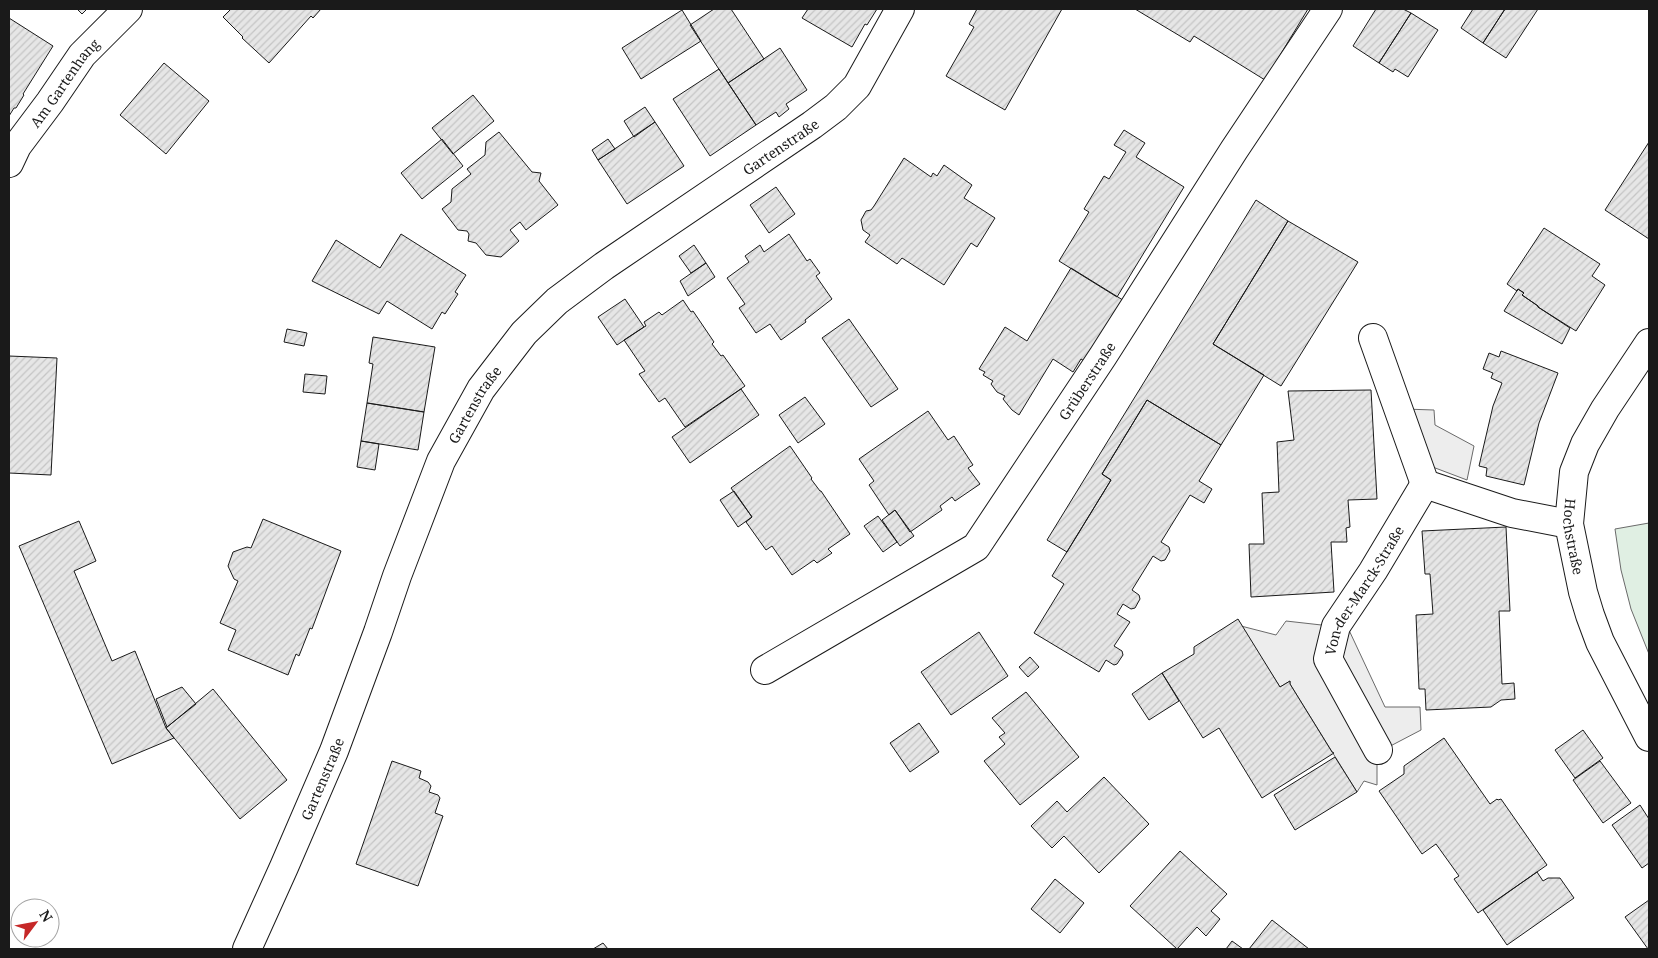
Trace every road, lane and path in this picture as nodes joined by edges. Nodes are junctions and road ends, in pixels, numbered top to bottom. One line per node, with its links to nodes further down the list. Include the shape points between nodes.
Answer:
1 (128, 9): 4 (street, Am Gartenhang, via 82,55 17,146)
2 (900, 9): 12 (street, Gartenstraße, via 857,86 836,107 557,301 524,332 481,389 441,461 334,751)
3 (1328, 9): 9 (street, Grüberstraße, via 976,547)
4 (9, 163)
5 (1374, 338): 7 (street)
6 (1649, 343): 8 (street, Hochstraße, via 1584,444 1574,472)
7 (1424, 484): 8 (street, via 1512,513); 11 (street, Von-der-Marck-Straße, via 1336,626 1328,659)
8 (1569, 524): 10 (street, Hochstraße, via 1590,615 1600,642)
9 (765, 670)
10 (1649, 737)
11 (1378, 750)
12 (247, 949)

